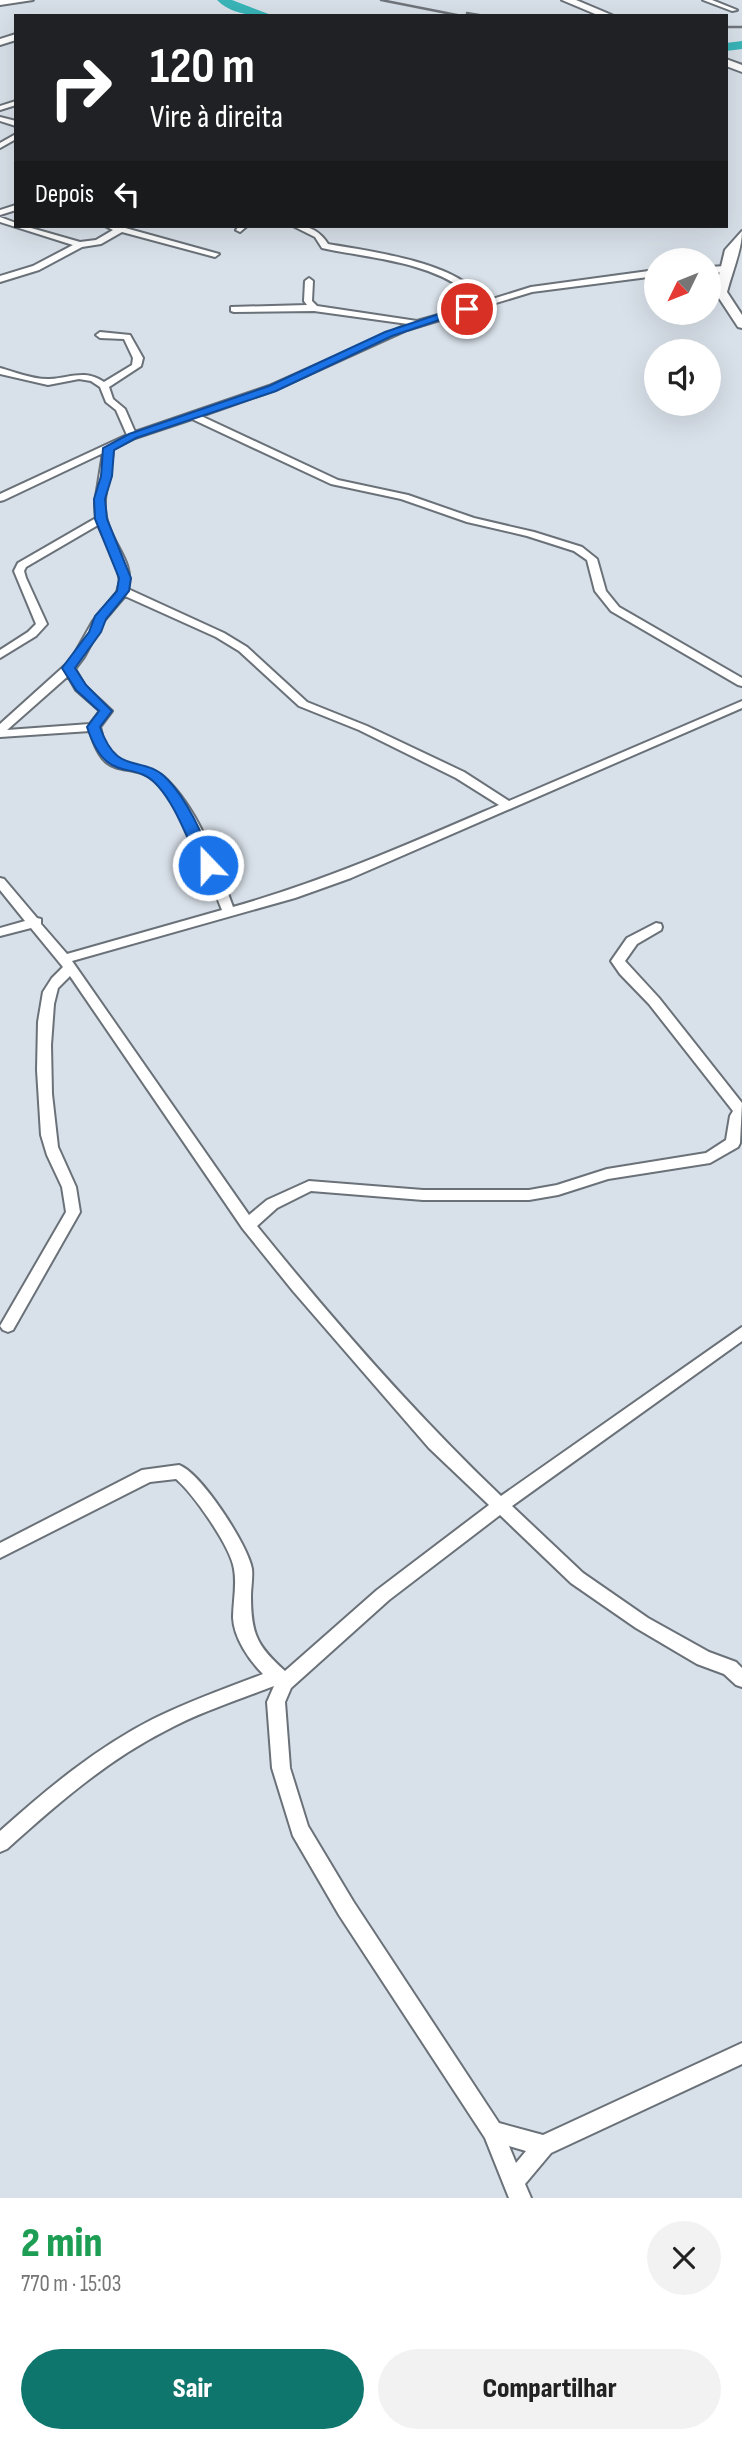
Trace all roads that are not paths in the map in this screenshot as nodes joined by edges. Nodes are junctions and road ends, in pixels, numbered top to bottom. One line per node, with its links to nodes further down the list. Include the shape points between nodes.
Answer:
1 (28, 0): 4 (street)
2 (567, 0): 7 (street)
3 (706, 0): 6 (street)
4 (1, 1)
5 (742, 7): 6 (street)
6 (734, 10): 8 (street)
7 (604, 14)
8 (721, 14)
9 (23, 228): 14 (street)
10 (114, 228): 12 (street)
11 (301, 228): 23 (street, via 318,236 325,246 389,257 457,280 470,290)
12 (119, 230): 14 (street, via 98,242); 15 (street)
13 (742, 234): 16 (street)
14 (80, 245): 19 (street, via 36,268)
15 (215, 254)
16 (726, 269): 17 (street); 26 (street, via 721,292)
17 (721, 270)
18 (644, 274): 23 (street, via 550,286)
19 (0, 279)
20 (309, 281): 22 (street, via 308,301)
21 (234, 309): 22 (street)
22 (314, 309): 24 (street)
23 (467, 309): 25 (street)
24 (373, 319): 25 (street); 28 (street)
25 (421, 323): 28 (street)
26 (742, 324)
27 (100, 335): 30 (street, via 127,337 138,358 136,366)
28 (375, 341): 31 (street, via 272,388)
29 (0, 371): 30 (street, via 48,382 86,377)
30 (104, 386): 32 (street)
31 (194, 416): 32 (street); 39 (street, via 335,482 404,497 578,548 593,559 598,589 609,604)
32 (132, 436): 33 (street)
33 (108, 448): 34 (street); 35 (street, via 107,476 99,499)
34 (0, 498)
35 (101, 519): 36 (street, via 125,578); 37 (street, via 22,565 21,578 42,624)
36 (123, 591): 38 (street); 45 (street, via 243,649 303,704 460,775)
37 (0, 654)
38 (69, 668): 42 (street); 43 (street, via 80,688 106,711)
39 (742, 683)
40 (742, 704): 45 (street)
41 (0, 710): 42 (street)
42 (17, 712): 44 (street)
43 (94, 727): 44 (street); 47 (street, via 107,756 118,765 163,782 195,834)
44 (0, 733)
45 (509, 806): 47 (street, via 347,875)
46 (0, 882): 48 (street)
47 (228, 911): 51 (street)
48 (36, 922): 50 (street); 51 (street)
49 (656, 928): 52 (street, via 624,949 620,967 641,986 710,1078)
50 (0, 932)
51 (67, 963): 53 (street); 54 (street, via 49,994 45,1070 50,1145 74,1197 73,1212)
52 (742, 1110): 53 (street, via 733,1143 710,1158 607,1174 530,1195 423,1195 309,1186 272,1204)
53 (248, 1225): 56 (street, via 435,1443)
54 (8, 1326)
55 (742, 1333): 56 (street)
56 (501, 1505): 58 (street); 59 (street, via 577,1578 642,1623 730,1668)
57 (0, 1551): 58 (street, via 148,1475 178,1472 194,1484 235,1546 243,1568 246,1636)
58 (281, 1679): 60 (street, via 183,1712 155,1727 55,1792); 62 (street, via 277,1739 288,1800 300,1830)
59 (742, 1679)
60 (0, 1843)
61 (742, 2053): 63 (street)
62 (492, 2131): 63 (street); 64 (street)
63 (544, 2146): 64 (street)
64 (517, 2190)

